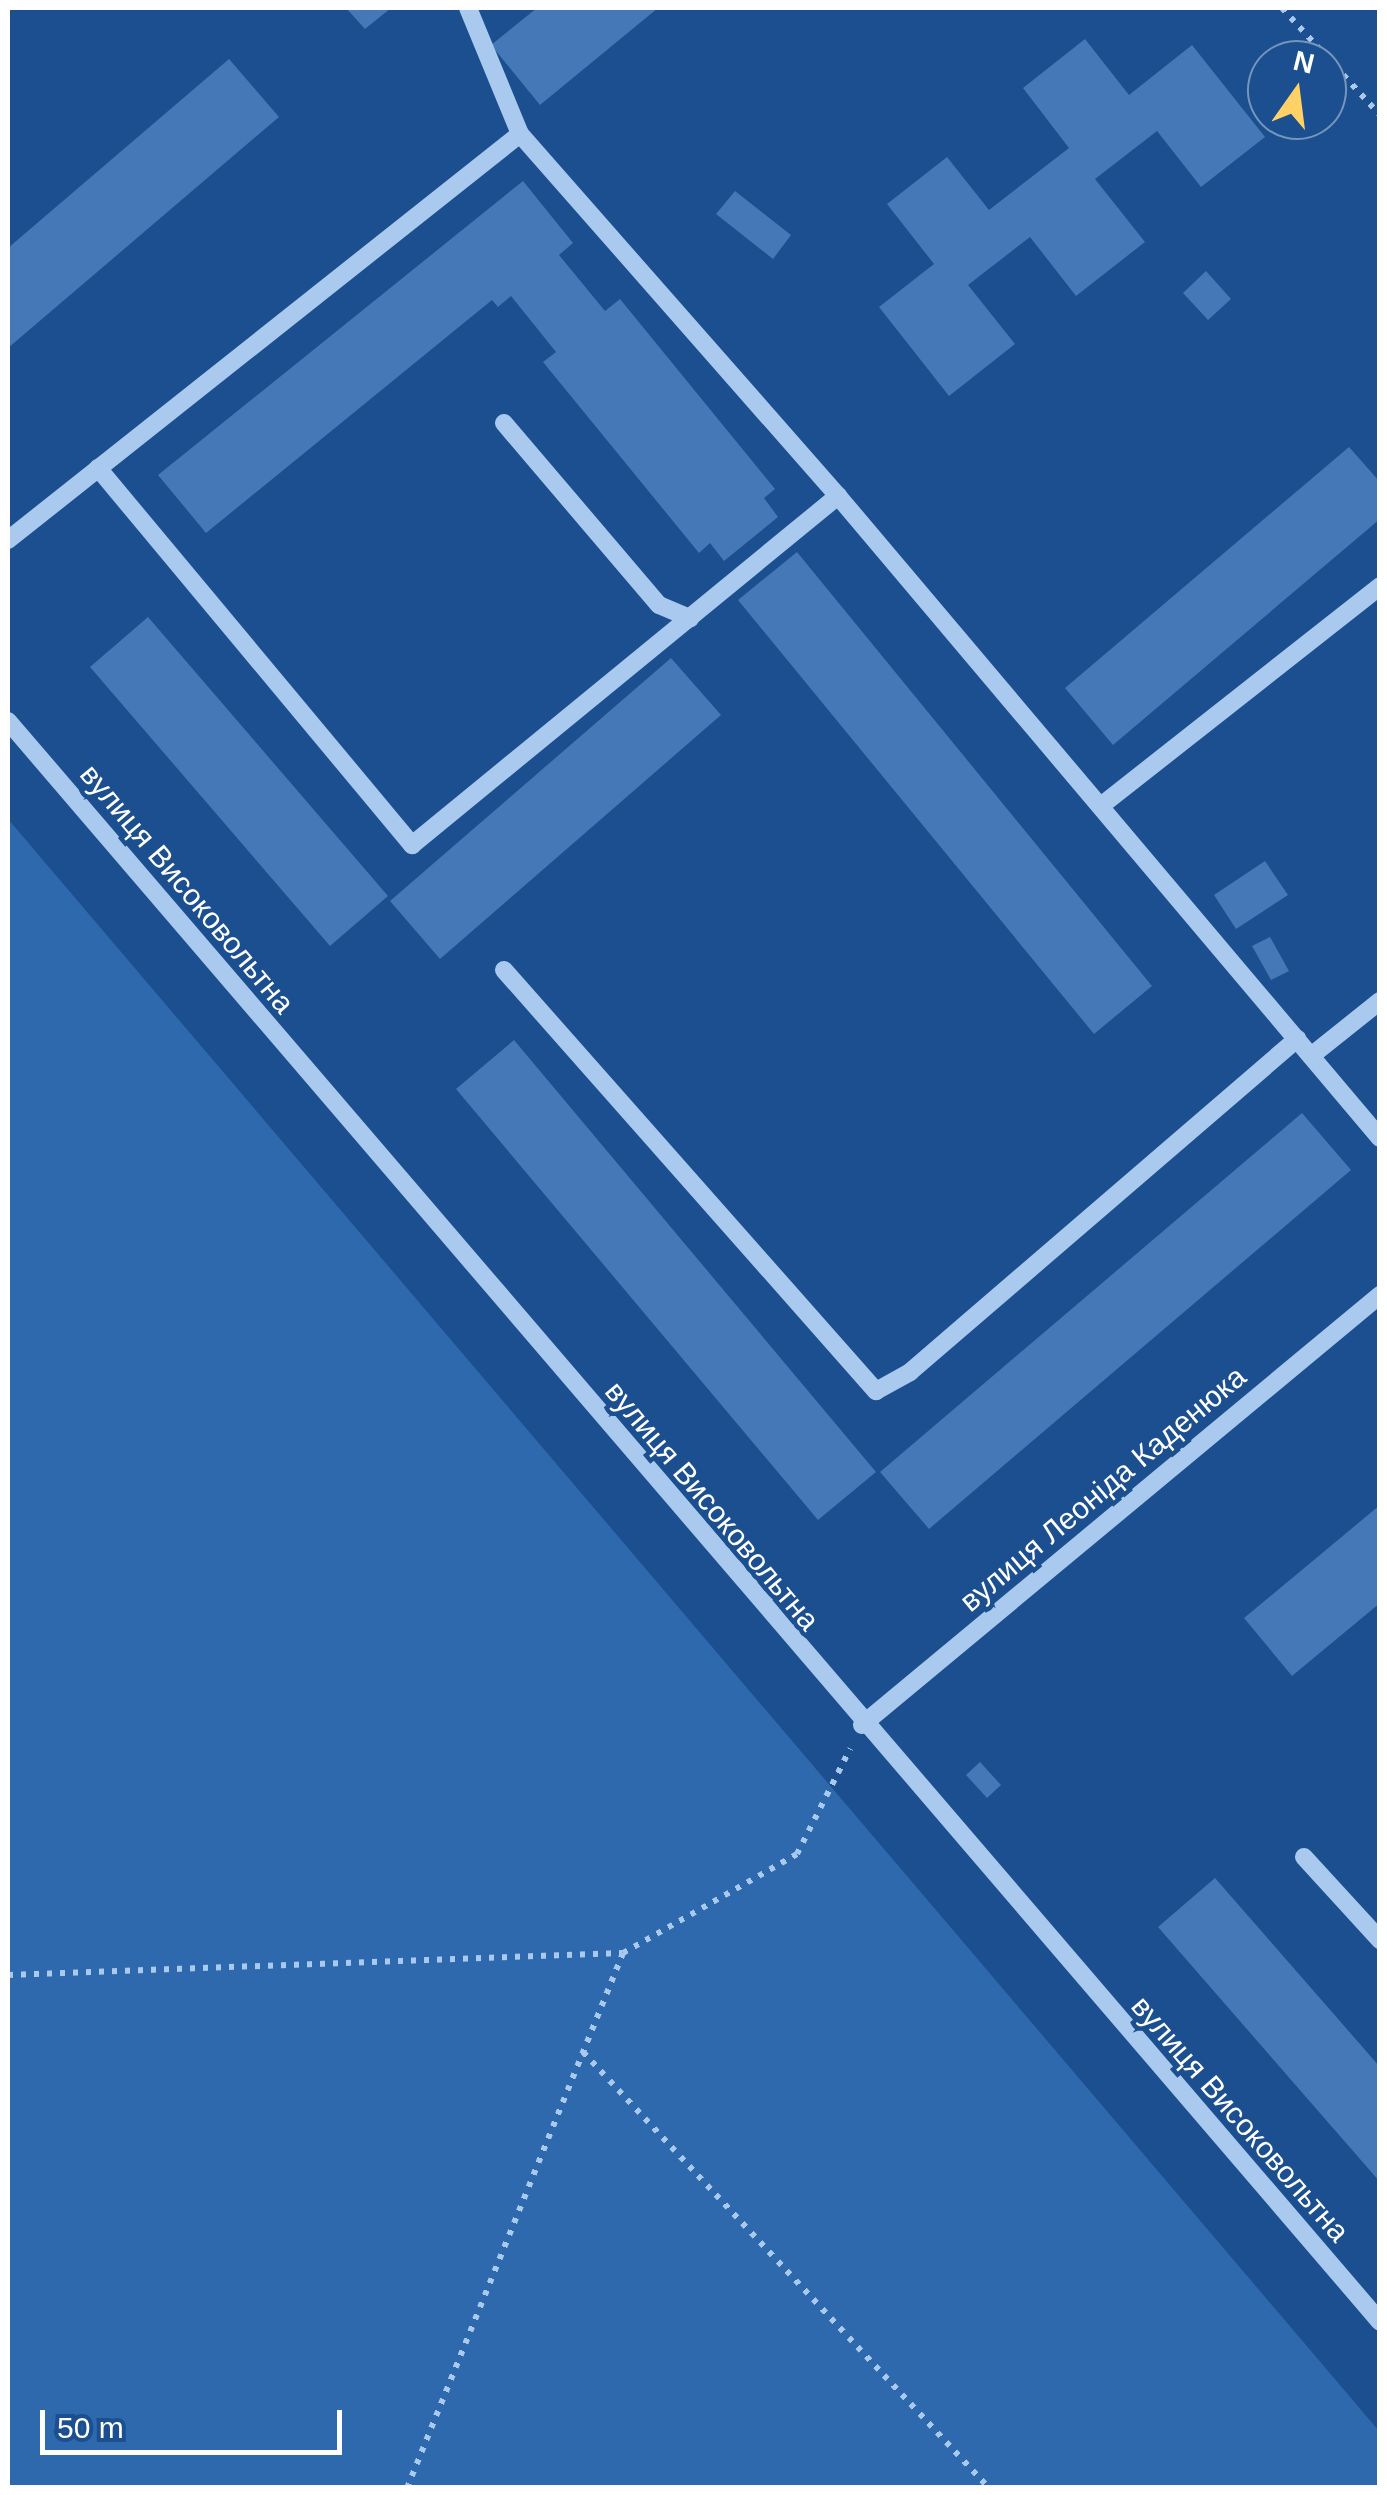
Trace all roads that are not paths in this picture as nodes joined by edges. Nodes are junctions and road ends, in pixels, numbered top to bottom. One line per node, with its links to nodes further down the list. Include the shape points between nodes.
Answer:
1 (468, 8): 2 (street)
2 (520, 134): 4 (street); 5 (street)
3 (504, 424): 8 (street, via 659,605)
4 (98, 468): 6 (street); 8 (street, via 412,845)
5 (838, 496): 8 (street); 10 (street)
6 (8, 540)
7 (1380, 586): 10 (street)
8 (690, 618)
9 (8, 720): 17 (street, вулиця Високовольтна)
10 (1102, 806): 13 (street)
11 (504, 970): 13 (street, via 876,1391 910,1372)
12 (1380, 1001): 14 (street)
13 (1297, 1038): 14 (street)
14 (1311, 1056): 15 (street)
15 (1380, 1138)
16 (1380, 1295): 17 (street, вулиця Леоніда Каденюка)
17 (862, 1725): 20 (street, вулиця Високовольтна)
18 (1304, 1857): 19 (street)
19 (1380, 1940)
20 (1380, 2322)

